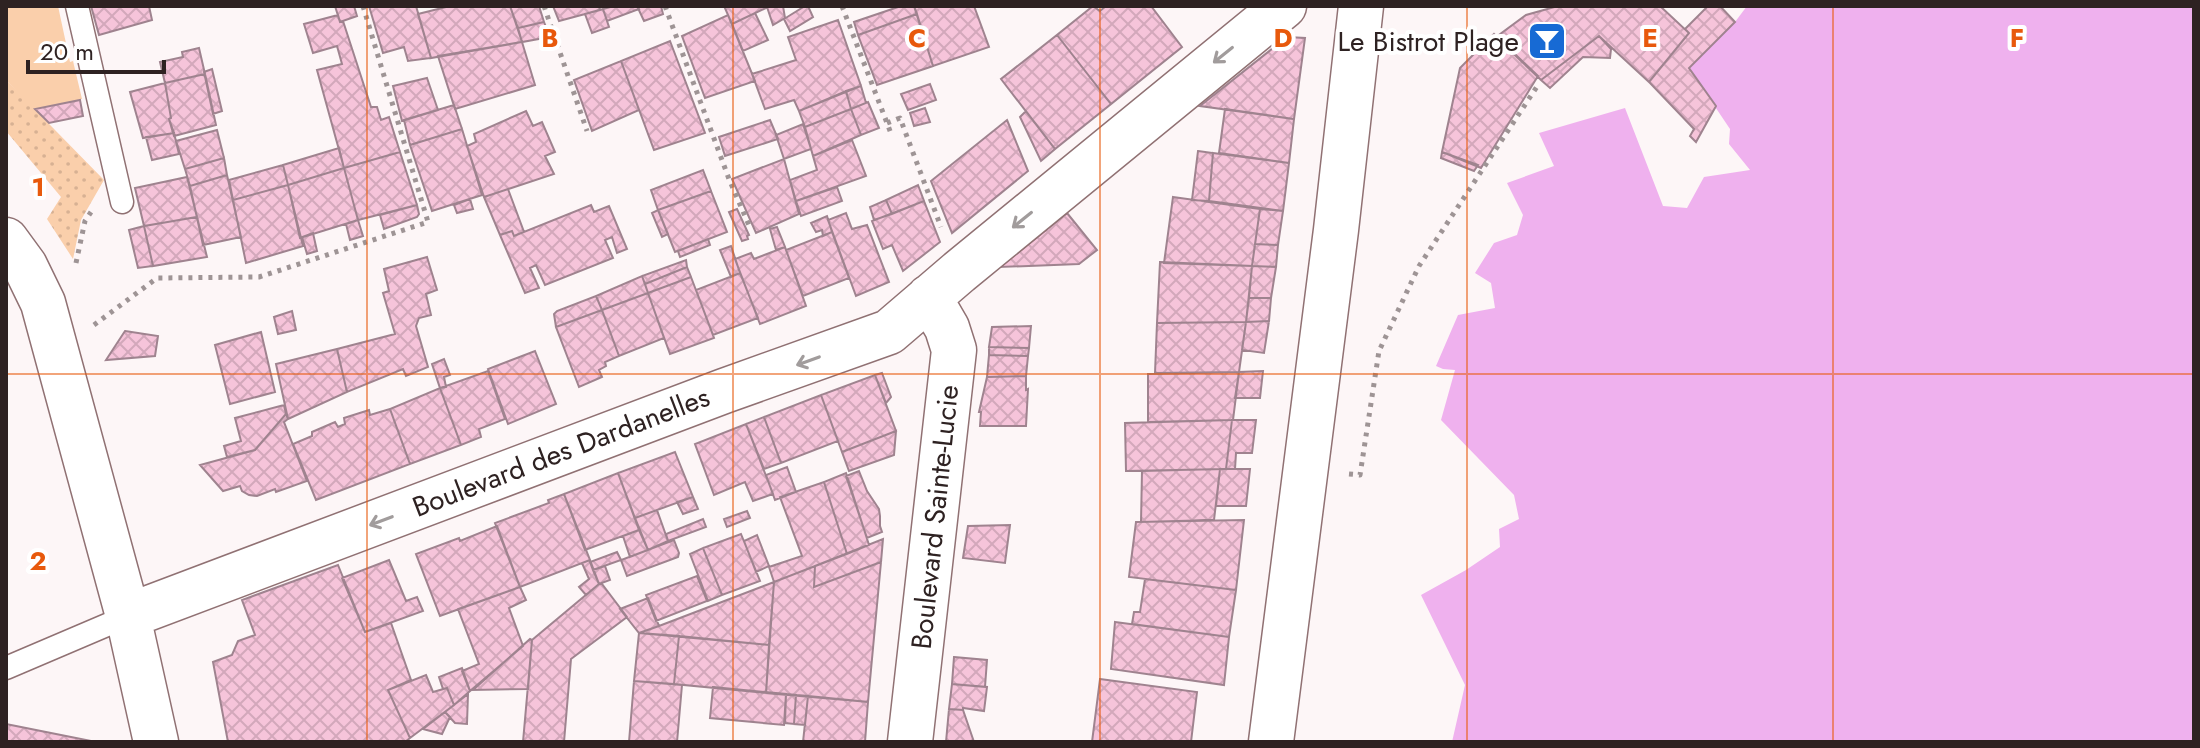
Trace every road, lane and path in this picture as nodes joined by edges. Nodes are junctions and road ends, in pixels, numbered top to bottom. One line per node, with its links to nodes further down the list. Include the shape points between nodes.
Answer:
1 (77, 6): 12 (lane)
2 (363, 6): 18 (path, via 428,222 259,277 157,278)
3 (544, 6): 10 (path)
4 (665, 6): 14 (path)
5 (842, 6): 9 (path)
6 (1284, 6): 17 (street, Boulevard des Dardanelles, one-way to 17)
7 (1361, 6): 24 (street)
8 (1538, 85): 19 (path, via 1419,266 1379,351)
9 (887, 123): 11 (path); 17 (path, via 900,118)
10 (587, 131)
11 (892, 136)
12 (122, 202)
13 (85, 221): 16 (path)
14 (751, 230)
15 (6, 240): 18 (street, via 43,303)
16 (75, 268)
17 (944, 284): 20 (street, Boulevard des Dardanelles, one-way to 20, via 889,332); 23 (street, Boulevard Sainte-Lucie, via 954,350)
18 (57, 352): 20 (street)
19 (1360, 475)
20 (128, 616): 21 (lane); 22 (street)
21 (6, 668)
22 (156, 742)
23 (910, 742)
24 (1271, 742)

